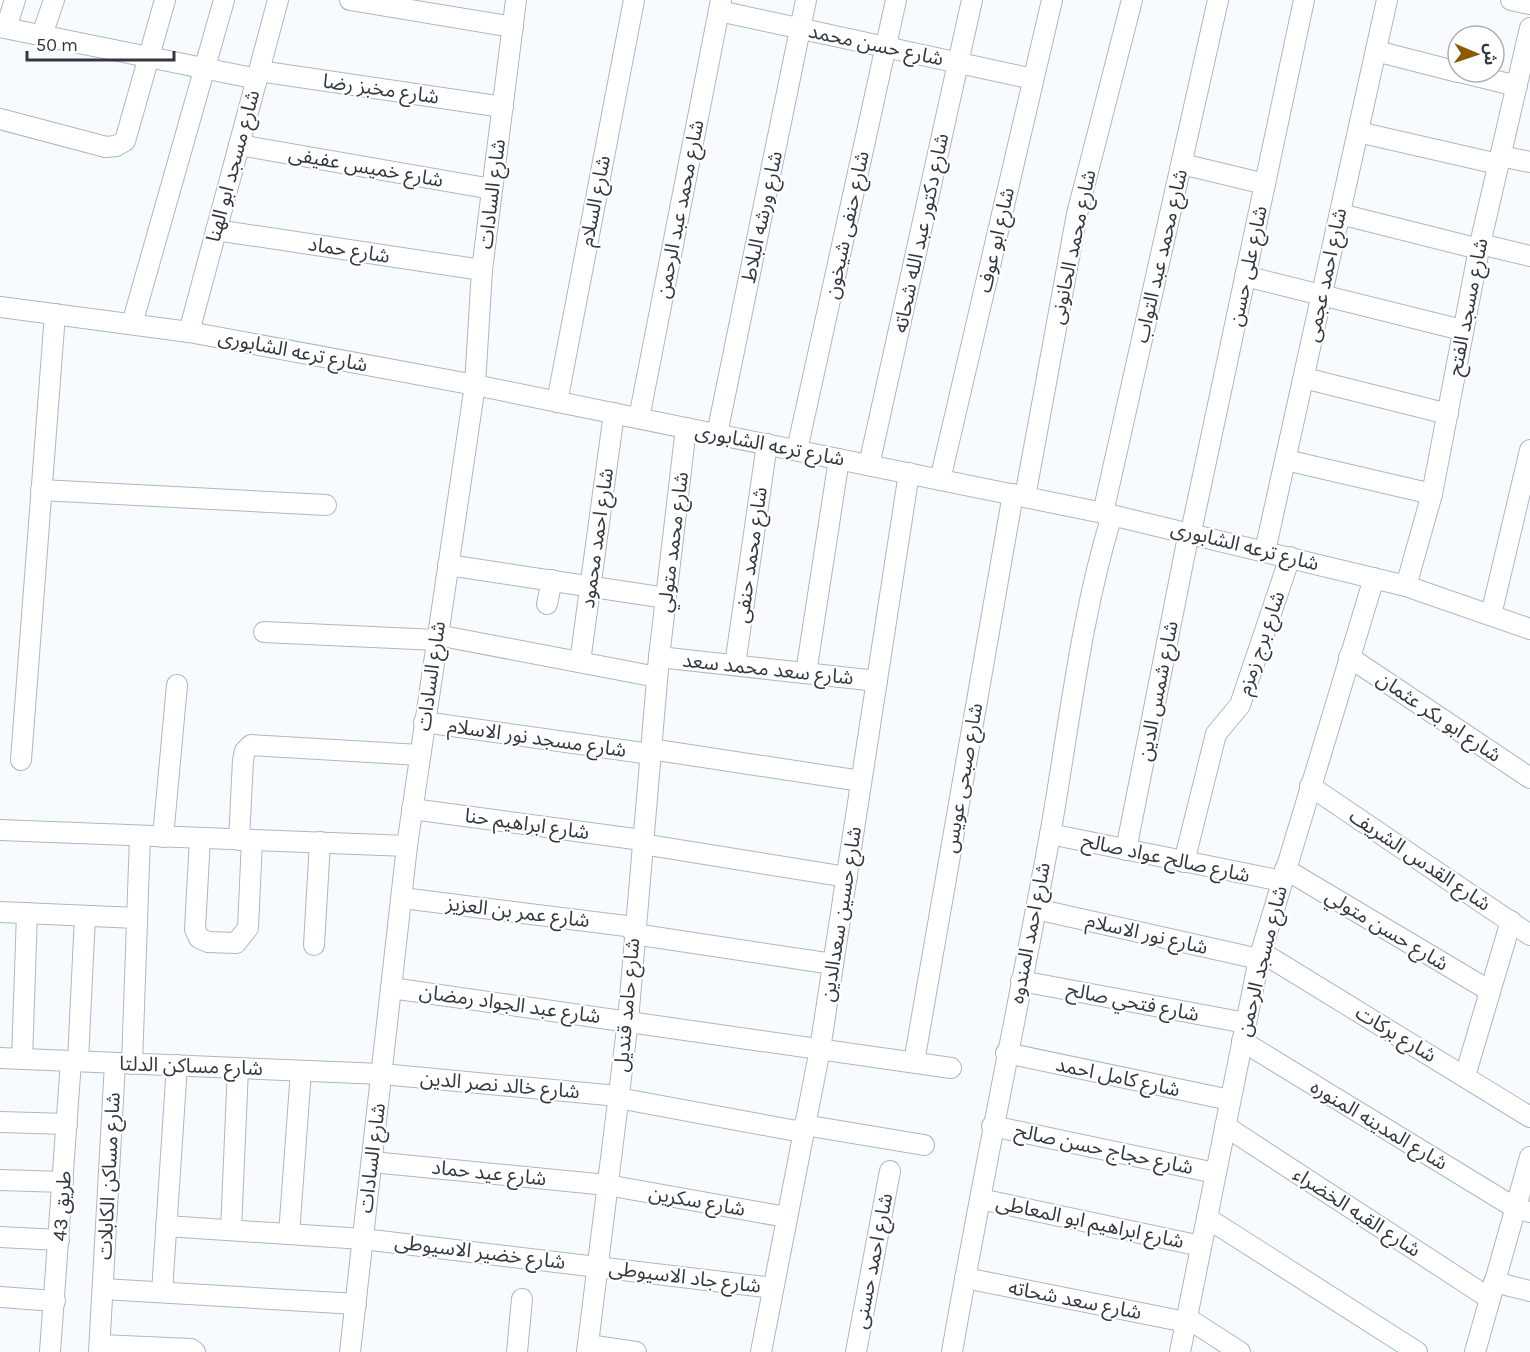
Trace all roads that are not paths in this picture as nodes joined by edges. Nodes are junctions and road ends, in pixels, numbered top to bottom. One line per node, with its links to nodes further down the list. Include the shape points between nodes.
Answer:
1 (15, 0): 20 (street)
2 (54, 0): 24 (street)
3 (165, 0): 27 (street)
4 (224, 0): 30 (street)
5 (278, 0): 32 (street, شارع مسجد ابو الهنا)
6 (350, 0): 21 (street)
7 (516, 0): 21 (street, شارع السادات)
8 (634, 0): 59 (street, شارع السلام)
9 (806, 0): 23 (street, شارع ورشه البلاط)
10 (896, 0): 25 (street, شارع حنفى شيخون)
11 (972, 0): 29 (street, شارع دكتور عبد الله شحاته)
12 (1052, 0): 33 (street, شارع ابو عوف)
13 (1132, 0): 75 (street, شارع محمد الحانونى, via 1077,214)
14 (1218, 0): 42 (street, شارع محمد عبد التواب)
15 (1305, 0): 43 (street, شارع على حسن)
16 (1387, 0): 26 (street, شارع احمد عجمى)
17 (1511, 0): 18 (street)
18 (1530, 4)
19 (720, 5): 23 (street, شارع حسن محمد); 62 (street, شارع محمد عبد الرحمن)
20 (3, 27): 24 (street, شارع مخبز رضا)
21 (513, 27): 36 (street, شارع السادات)
22 (1530, 28): 28 (street, شارع مسجد الفتح)
23 (801, 29): 25 (street, شارع حسن محمد); 64 (street, شارع ورشه البلاط)
24 (42, 35): 27 (street, شارع مخبز رضا)
25 (886, 47): 29 (street, شارع حسن محمد); 66 (street, شارع حنفى شيخون)
26 (1376, 51): 31 (street); 38 (street, شارع احمد عجمى)
27 (149, 57): 30 (street, شارع مخبز رضا); 37 (street, via 125,141 116,146 106,147)
28 (1527, 57): 35 (street, شارع مسجد الفتح)
29 (958, 63): 33 (street, شارع حسن محمد); 70 (street, شارع دكتور عبد الله شحاته)
30 (205, 68): 32 (street, شارع مخبز رضا); 54 (street)
31 (1446, 69)
32 (258, 75): 36 (street, شارع مخبز رضا); 39 (street, شارع مسجد ابو الهنا)
33 (1033, 79): 72 (street, شارع ابو عوف)
34 (1506, 84): 35 (street)
35 (1516, 86): 40 (street, شارع مسجد الفتح)
36 (503, 107): 44 (street, شارع السادات)
37 (0, 119)
38 (1358, 132): 40 (street); 45 (street, شارع احمد عجمى)
39 (239, 145): 44 (street, شارع خميس عفيفى); 46 (street, شارع مسجد ابو الهنا)
40 (1499, 160): 41 (street); 47 (street, شارع مسجد الفتح)
41 (1530, 162)
42 (1182, 164): 43 (street); 77 (street, شارع محمد عبد التواب)
43 (1265, 184): 50 (street, شارع على حسن)
44 (492, 189): 49 (street, شارع السادات)
45 (1340, 214): 47 (street); 51 (street, شارع احمد عجمى)
46 (216, 230): 49 (street, شارع حماد); 56 (street, شارع مسجد ابو الهنا)
47 (1479, 247): 48 (street); 55 (street, شارع مسجد الفتح)
48 (1530, 256)
49 (482, 270): 58 (street, شارع السادات)
50 (1245, 276): 51 (street); 78 (street, شارع على حسن)
51 (1322, 295): 55 (street); 57 (street, شارع احمد عجمى)
52 (0, 307): 53 (street, شارع ترعه الشابورى)
53 (55, 314): 54 (street, شارع ترعه الشابورى); 73 (street)
54 (132, 324): 56 (street, شارع ترعه الشابورى)
55 (1462, 330): 61 (street, شارع مسجد الفتح)
56 (189, 332): 58 (street, شارع ترعه الشابورى)
57 (1304, 378): 61 (street); 69 (street, شارع احمد عجمى)
58 (475, 385): 59 (street, شارع ترعه الشابورى); 81 (street, شارع السادات)
59 (556, 402): 60 (street, شارع ترعه الشابورى)
60 (614, 413): 62 (street, شارع ترعه الشابورى); 84 (street, شارع احمد محمود)
61 (1449, 414): 74 (street, شارع مسجد الفتح)
62 (639, 418): 63 (street, شارع ترعه الشابورى)
63 (687, 428): 64 (street, شارع ترعه الشابورى); 86 (street, شارع محمد متولي)
64 (717, 434): 65 (street, شارع ترعه الشابورى)
65 (767, 444): 66 (street, شارع ترعه الشابورى); 95 (street, شارع محمد حنفى)
66 (797, 450): 68 (street, شارع ترعه الشابورى)
67 (1530, 450): 88 (street)
68 (838, 459): 70 (street, شارع ترعه الشابورى); 96 (street)
69 (1286, 460): 74 (street); 79 (street, شارع احمد عجمى)
70 (869, 465): 71 (street, شارع ترعه الشابورى)
71 (909, 473): 72 (street, شارع ترعه الشابورى); 98 (street, شارع حسين سعدالدين)
72 (940, 480): 75 (street, شارع ترعه الشابورى)
73 (41, 490): 76 (street); 103 (street)
74 (1432, 494): 85 (street, شارع مسجد الفتح)
75 (1019, 496): 77 (street, شارع ترعه الشابورى); 143 (street, شارع صبحى عويس)
76 (326, 505)
77 (1107, 514): 78 (street, شارع ترعه الشابورى); 109 (street, شارع احمد المندوه)
78 (1190, 532): 79 (street, شارع ترعه الشابورى); 117 (street, شارع شمس الدين)
79 (1265, 551): 80 (street, شارع ترعه الشابورى)
80 (1290, 557): 82 (street, شارع ترعه الشابورى); 118 (street, شارع برج زمزم, via 1240,705 1216,734)
81 (448, 565): 83 (street); 91 (street, شارع السادات)
82 (1374, 578): 85 (street, شارع ترعه الشابورى); 93 (street, شارع مسجد الرحمن)
83 (552, 580): 84 (street); 87 (street)
84 (591, 586): 86 (street); 94 (street, شارع احمد محمود)
85 (1406, 586): 88 (street, شارع ترعه الشابورى)
86 (666, 598): 92 (street, شارع محمد متولي)
87 (548, 604)
88 (1491, 615): 89 (street, شارع ترعه الشابورى)
89 (1530, 629)
90 (264, 632): 91 (street)
91 (437, 637): 94 (street); 100 (street, شارع السادات)
92 (658, 657): 95 (street, شارع سعد محمد سعد); 97 (street, شارع حامد قنديل)
93 (1349, 657): 104 (street, شارع ابو بكر عثمان); 106 (street, شارع مسجد الرحمن)
94 (580, 662): 97 (street)
95 (735, 665): 96 (street, شارع سعد محمد سعد)
96 (806, 673): 98 (street, شارع سعد محمد سعد)
97 (657, 677): 101 (street, شارع حامد قنديل)
98 (877, 681): 105 (street, شارع حسين سعدالدين)
99 (177, 685): 111 (street)
100 (424, 722): 101 (street, شارع مسجد نور الاسلام); 102 (street, شارع السادات)
101 (650, 752): 105 (street, شارع مسجد نور الاسلام); 114 (street, شارع حامد قنديل)
102 (420, 755): 107 (street, شارع السادات); 113 (street, via 251,745 244,751)
103 (21, 759)
104 (1530, 778)
105 (861, 781): 120 (street, شارع حسين سعدالدين)
106 (1310, 786): 119 (street, شارع مسجد الرحمن); 127 (street, شارع القدس الشريف)
107 (412, 809): 114 (street, شارع ابراهيم حنا); 116 (street, شارع السادات)
108 (0, 830): 110 (street)
109 (1050, 834): 117 (street, شارع صالح عواد صالح); 122 (street, شارع احمد المندوه)
110 (140, 836): 111 (street); 126 (street, شارع مساكن الكابلات)
111 (163, 837): 112 (street)
112 (200, 838): 113 (street); 113 (street, via 195,920 199,938 208,942 236,942 243,936 249,919)
113 (246, 840): 115 (street)
114 (642, 842): 120 (street, شارع ابراهيم حنا); 128 (street, شارع حامد قنديل)
115 (320, 843): 116 (street); 130 (street)
116 (407, 846): 121 (street, شارع السادات)
117 (1126, 850): 118 (street, شارع صالح عواد صالح)
118 (1185, 862): 119 (street, شارع صالح عواد صالح)
119 (1283, 875): 131 (street, شارع مسجد الرحمن); 135 (street, شارع حسن متولي)
120 (847, 877): 132 (street, شارع حسين سعدالدين)
121 (402, 898): 128 (street, شارع عمر بن العزيز); 134 (street, شارع السادات)
122 (1036, 909): 131 (street, شارع نور الاسلام); 133 (street, شارع احمد المندوه)
123 (0, 912): 124 (street)
124 (27, 913): 125 (street); 141 (street)
125 (85, 916): 126 (street); 142 (street, طريق 43)
126 (137, 918): 144 (street, شارع مساكن الكابلات)
127 (1511, 921): 129 (street, شارع القدس الشريف); 135 (street)
128 (634, 930): 132 (street, شارع عمر بن العزيز); 136 (street, شارع حامد قنديل)
129 (1530, 935)
130 (314, 945)
131 (1260, 956): 137 (street, شارع مسجد الرحمن); 150 (street, شارع بركات)
132 (833, 964): 138 (street, شارع حسين سعدالدين)
133 (1021, 981): 137 (street, شارع فتحي صالح); 139 (street, شارع احمد المندوه)
134 (391, 987): 136 (street, شارع عبد الجواد رمضان); 149 (street, شارع السادات)
135 (1490, 991): 150 (street)
136 (628, 1021): 138 (street, شارع عبد الجواد رمضان); 151 (street, شارع حامد قنديل)
137 (1244, 1032): 152 (street, شارع مسجد الرحمن); 168 (street, شارع المدينه المنوره)
138 (820, 1048): 143 (street, شارع عبد الجواد رمضان); 158 (street, شارع حسين سعدالدين)
139 (1006, 1053): 152 (street, شارع كامل احمد); 156 (street, شارع احمد المندوه)
140 (0, 1058): 141 (street, شارع مساكن الدلتا)
141 (22, 1059): 142 (street, شارع مساكن الدلتا)
142 (75, 1061): 144 (street, شارع مساكن الدلتا); 155 (street, طريق 43)
143 (914, 1062): 147 (street, شارع عبد الجواد رمضان)
144 (124, 1063): 145 (street, شارع مساكن الدلتا); 181 (street, شارع مساكن الكابلات)
145 (177, 1065): 146 (street, شارع مساكن الدلتا); 171 (street)
146 (238, 1068): 148 (street, شارع مساكن الدلتا); 172 (street)
147 (951, 1068)
148 (301, 1071): 149 (street, شارع مساكن الدلتا); 173 (street)
149 (382, 1074): 151 (street, شارع خالد نصر الدين); 161 (street, شارع السادات)
150 (1465, 1076): 153 (street, شارع بركات)
151 (618, 1097): 158 (street, شارع خالد نصر الدين); 166 (street, شارع حامد قنديل)
152 (1230, 1100): 157 (street, شارع مسجد الرحمن)
153 (1530, 1117)
154 (0, 1122): 155 (street)
155 (67, 1124): 165 (street, طريق 43)
156 (992, 1126): 163 (street, شارع حجاج حسن صالح); 167 (street, شارع احمد المندوه)
157 (1225, 1126): 163 (street, شارع مسجد الرحمن); 182 (street, شارع القبه الخضراء)
158 (803, 1128): 159 (street, شارع خالد نصر الدين); 169 (street, شارع حسين سعدالدين)
159 (924, 1145)
160 (1530, 1157): 168 (street)
161 (372, 1162): 166 (street, شارع عيد حماد); 175 (street, شارع السادات)
162 (890, 1171): 198 (street, شارع احمد حسنى)
163 (1215, 1173): 170 (street, شارع مسجد الرحمن)
164 (0, 1180): 165 (street)
165 (63, 1182): 176 (street, طريق 43)
166 (607, 1185): 169 (street, شارع سكرين); 178 (street, شارع حامد قنديل)
167 (980, 1199): 177 (street, شارع ابراهيم ابو المعاطى); 179 (street, شارع احمد المندوه)
168 (1523, 1211): 182 (street)
169 (786, 1217): 180 (street, شارع حسين سعدالدين)
170 (1207, 1218): 177 (street, شارع مسجد الرحمن); 202 (street)
171 (166, 1226): 172 (street, شارع خضير الاسيوطى); 184 (street)
172 (231, 1230): 173 (street, شارع خضير الاسيوطى)
173 (289, 1234): 175 (street, شارع خضير الاسيوطى)
174 (0, 1237): 176 (street)
175 (363, 1239): 178 (street, شارع خضير الاسيوطى); 188 (street, شارع السادات)
176 (59, 1240): 187 (street, طريق 43)
177 (1201, 1246): 189 (street, شارع مسجد الرحمن)
178 (597, 1266): 180 (street, شارع جاد الاسيوطى); 191 (street, شارع حامد قنديل)
179 (965, 1278): 189 (street, شارع سعد شحاته); 199 (street, شارع احمد المندوه)
180 (773, 1288): 197 (street, شارع حسين سعدالدين)
181 (103, 1289): 184 (street); 190 (street, شارع مساكن الكابلات)
182 (1492, 1290): 183 (street, شارع القبه الخضراء); 203 (street)
183 (1530, 1291)
184 (162, 1292): 188 (street)
185 (0, 1297): 187 (street)
186 (522, 1299): 195 (street)
187 (55, 1301): 192 (street, طريق 43)
188 (356, 1304): 194 (street, شارع السادات)
189 (1186, 1320): 200 (street, شارع مسجد الرحمن); 201 (street)
190 (99, 1349): 193 (street)
191 (587, 1349): 196 (street)
192 (50, 1352)
193 (195, 1352)
194 (350, 1352)
195 (517, 1352)
196 (636, 1352)
197 (761, 1352)
198 (855, 1352)
199 (952, 1352)
200 (1180, 1352)
201 (1240, 1352)
202 (1417, 1352)
203 (1474, 1352)

